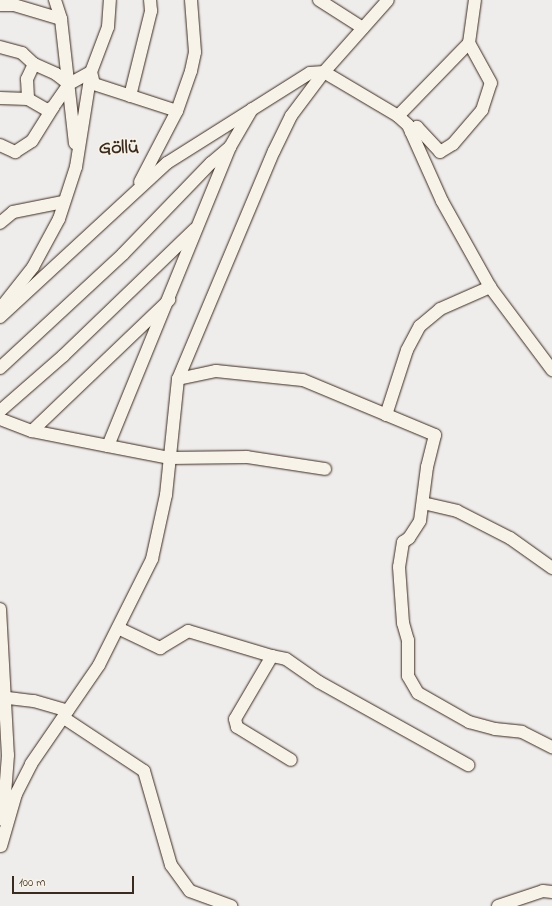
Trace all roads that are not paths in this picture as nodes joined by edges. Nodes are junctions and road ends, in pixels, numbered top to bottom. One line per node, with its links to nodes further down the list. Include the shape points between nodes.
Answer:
1 (55, 0): 9 (street)
2 (110, 0): 14 (street, via 108,27)
3 (150, 0): 17 (street, via 150,11)
4 (191, 0): 22 (street, via 195,52)
5 (319, 0): 10 (street)
6 (388, 0): 10 (street)
7 (475, 0): 11 (street)
8 (0, 4): 9 (street, via 14,5)
9 (61, 19): 16 (street)
10 (363, 28): 15 (street)
11 (469, 43): 23 (street); 24 (street, via 491,83 482,110 454,144 440,152 417,127)
12 (0, 48): 13 (street, via 22,53)
13 (34, 64): 16 (street, via 56,74); 19 (street, via 27,79)
14 (91, 72): 16 (street); 17 (street, via 94,84); 29 (street)
15 (324, 72): 21 (street, via 310,73); 23 (street); 41 (street, via 291,116 274,150)
16 (69, 84): 20 (street); 29 (street)
17 (130, 96): 22 (street)
18 (0, 98): 19 (street)
19 (28, 99): 20 (street, via 47,110)
20 (53, 107): 27 (street, via 32,141)
21 (252, 108): 26 (street); 30 (street, via 167,163)
22 (177, 111): 30 (street)
23 (398, 116): 24 (street)
24 (411, 132): 34 (street, via 442,201)
25 (0, 145): 27 (street)
26 (230, 147): 33 (street); 39 (street, via 211,163 123,254)
27 (15, 152): 28 (street)
28 (0, 158)
29 (76, 167): 31 (street)
30 (134, 192): 37 (street)
31 (63, 202): 32 (street, via 13,212); 36 (street, via 59,220 33,267)
32 (0, 223)
33 (198, 225): 35 (street); 42 (street, via 63,356)
34 (490, 287): 38 (street); 43 (street, via 440,309 420,326 407,350)
35 (170, 299): 45 (street); 46 (street)
36 (0, 309)
37 (0, 317)
38 (548, 357): 40 (street)
39 (0, 368)
40 (552, 370)
41 (178, 378): 43 (street, via 216,371 303,380); 47 (street)
42 (0, 411)
43 (386, 415): 49 (street, via 435,434 427,467)
44 (0, 419): 45 (street)
45 (32, 431): 46 (street)
46 (108, 446): 47 (street)
47 (169, 458): 48 (street, via 247,457); 52 (street, via 166,494 152,559)
48 (325, 469)
49 (423, 502): 50 (street, via 457,511 504,535); 56 (street, via 420,521 409,538 403,542 399,567 403,623 408,640 408,676 418,693 469,722 495,729 522,732)
50 (552, 568)
51 (0, 609): 54 (street)
52 (118, 628): 53 (street, via 160,648 188,632); 55 (street, via 99,665)
53 (272, 656): 57 (street, via 235,720 237,727); 58 (street, via 286,659 319,682)
54 (1, 697): 55 (street, via 34,701); 59 (street, via 8,755)
55 (66, 715): 59 (street, via 30,764 16,794); 61 (street, via 144,771 171,865 190,891)
56 (552, 747)
57 (291, 760)
58 (468, 765)
59 (0, 848)
60 (549, 893): 62 (street)
61 (231, 906)
62 (498, 906)

